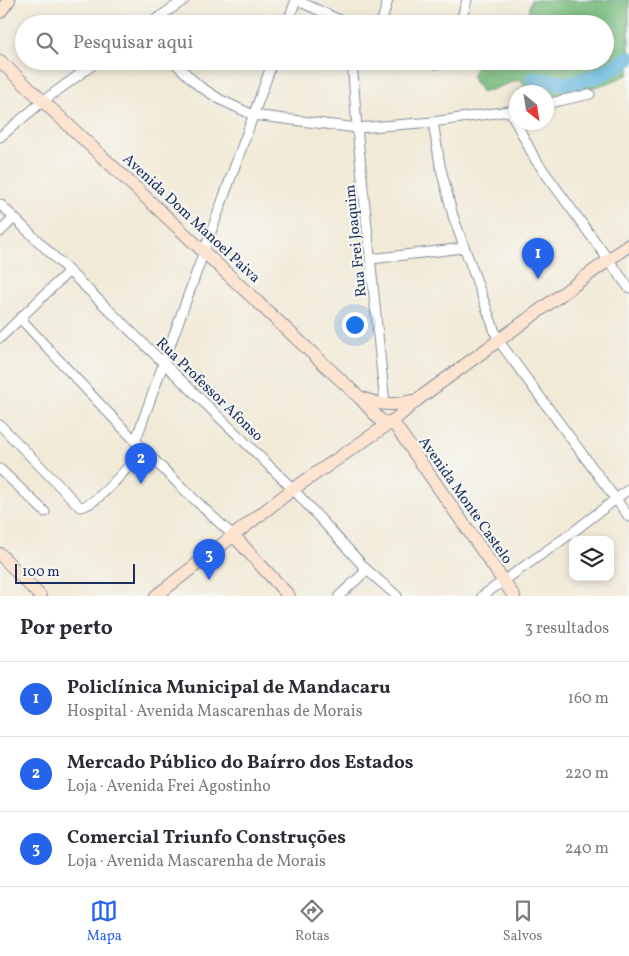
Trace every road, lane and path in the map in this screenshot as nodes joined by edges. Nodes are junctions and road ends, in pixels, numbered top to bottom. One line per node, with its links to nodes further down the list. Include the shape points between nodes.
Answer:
1 (9, 0): 6 (main road)
2 (184, 0): 7 (street)
3 (296, 0): 8 (street); 9 (street)
4 (388, 0): 10 (street)
5 (467, 0): 11 (street)
6 (0, 12)
7 (162, 15)
8 (290, 15)
9 (329, 15)
10 (383, 15)
11 (463, 15)
12 (1, 60): 18 (main road, Avenida Dom Manoel Paiva)
13 (86, 70): 18 (street)
14 (182, 70): 21 (street, via 199,86)
15 (270, 70): 21 (street)
16 (353, 74): 23 (street, Rua Frei Joaquim)
17 (590, 94): 19 (street)
18 (44, 101): 25 (street); 31 (main road, Avenida Dom Manoel Paiva)
19 (554, 102)
20 (509, 111): 22 (street)
21 (253, 115): 23 (street); 31 (street)
22 (433, 122): 23 (street); 30 (street, via 440,165)
23 (356, 128): 32 (street, Rua Frei Joaquim)
24 (518, 130): 33 (street, via 535,159)
25 (0, 137)
26 (0, 204): 27 (street, Rua Professor Afonso)
27 (14, 218): 28 (street); 34 (street, Rua Professor Afonso)
28 (0, 232)
29 (629, 245): 33 (main road)
30 (463, 248): 32 (street); 38 (street)
31 (205, 252): 39 (street); 40 (main road, Avenida Dom Manoel Paiva, via 360,398)
32 (371, 259): 40 (street, Rua Frei Joaquim)
33 (608, 260): 35 (street); 38 (main road)
34 (68, 272): 36 (street); 39 (street, Rua Professor Afonso)
35 (629, 288)
36 (20, 318): 37 (street); 42 (street)
37 (0, 338)
38 (498, 340): 40 (main road, via 417,400); 47 (street)
39 (164, 364): 42 (street); 46 (street, Rua Professor Afonso)
40 (387, 414): 46 (main road, via 366,438); 53 (main road, Avenida Monte Castelo)
41 (0, 425): 43 (street, via 80,507 87,505)
42 (135, 442): 43 (street)
43 (143, 450): 50 (street)
44 (0, 469): 48 (street)
45 (629, 488): 47 (street)
46 (293, 489): 50 (main road); 52 (street, Rua Professor Afonso)
47 (615, 499): 49 (street); 53 (street)
48 (45, 512)
49 (629, 517)
50 (234, 536): 54 (main road); 56 (main road)
51 (0, 554): 55 (main road)
52 (367, 570): 57 (street); 58 (street, Rua Professor Afonso)
53 (504, 582): 59 (street); 60 (main road, Avenida Monte Castelo)
54 (161, 595)
55 (40, 596)
56 (289, 596)
57 (339, 596)
58 (397, 596)
59 (482, 596)
60 (514, 596)

